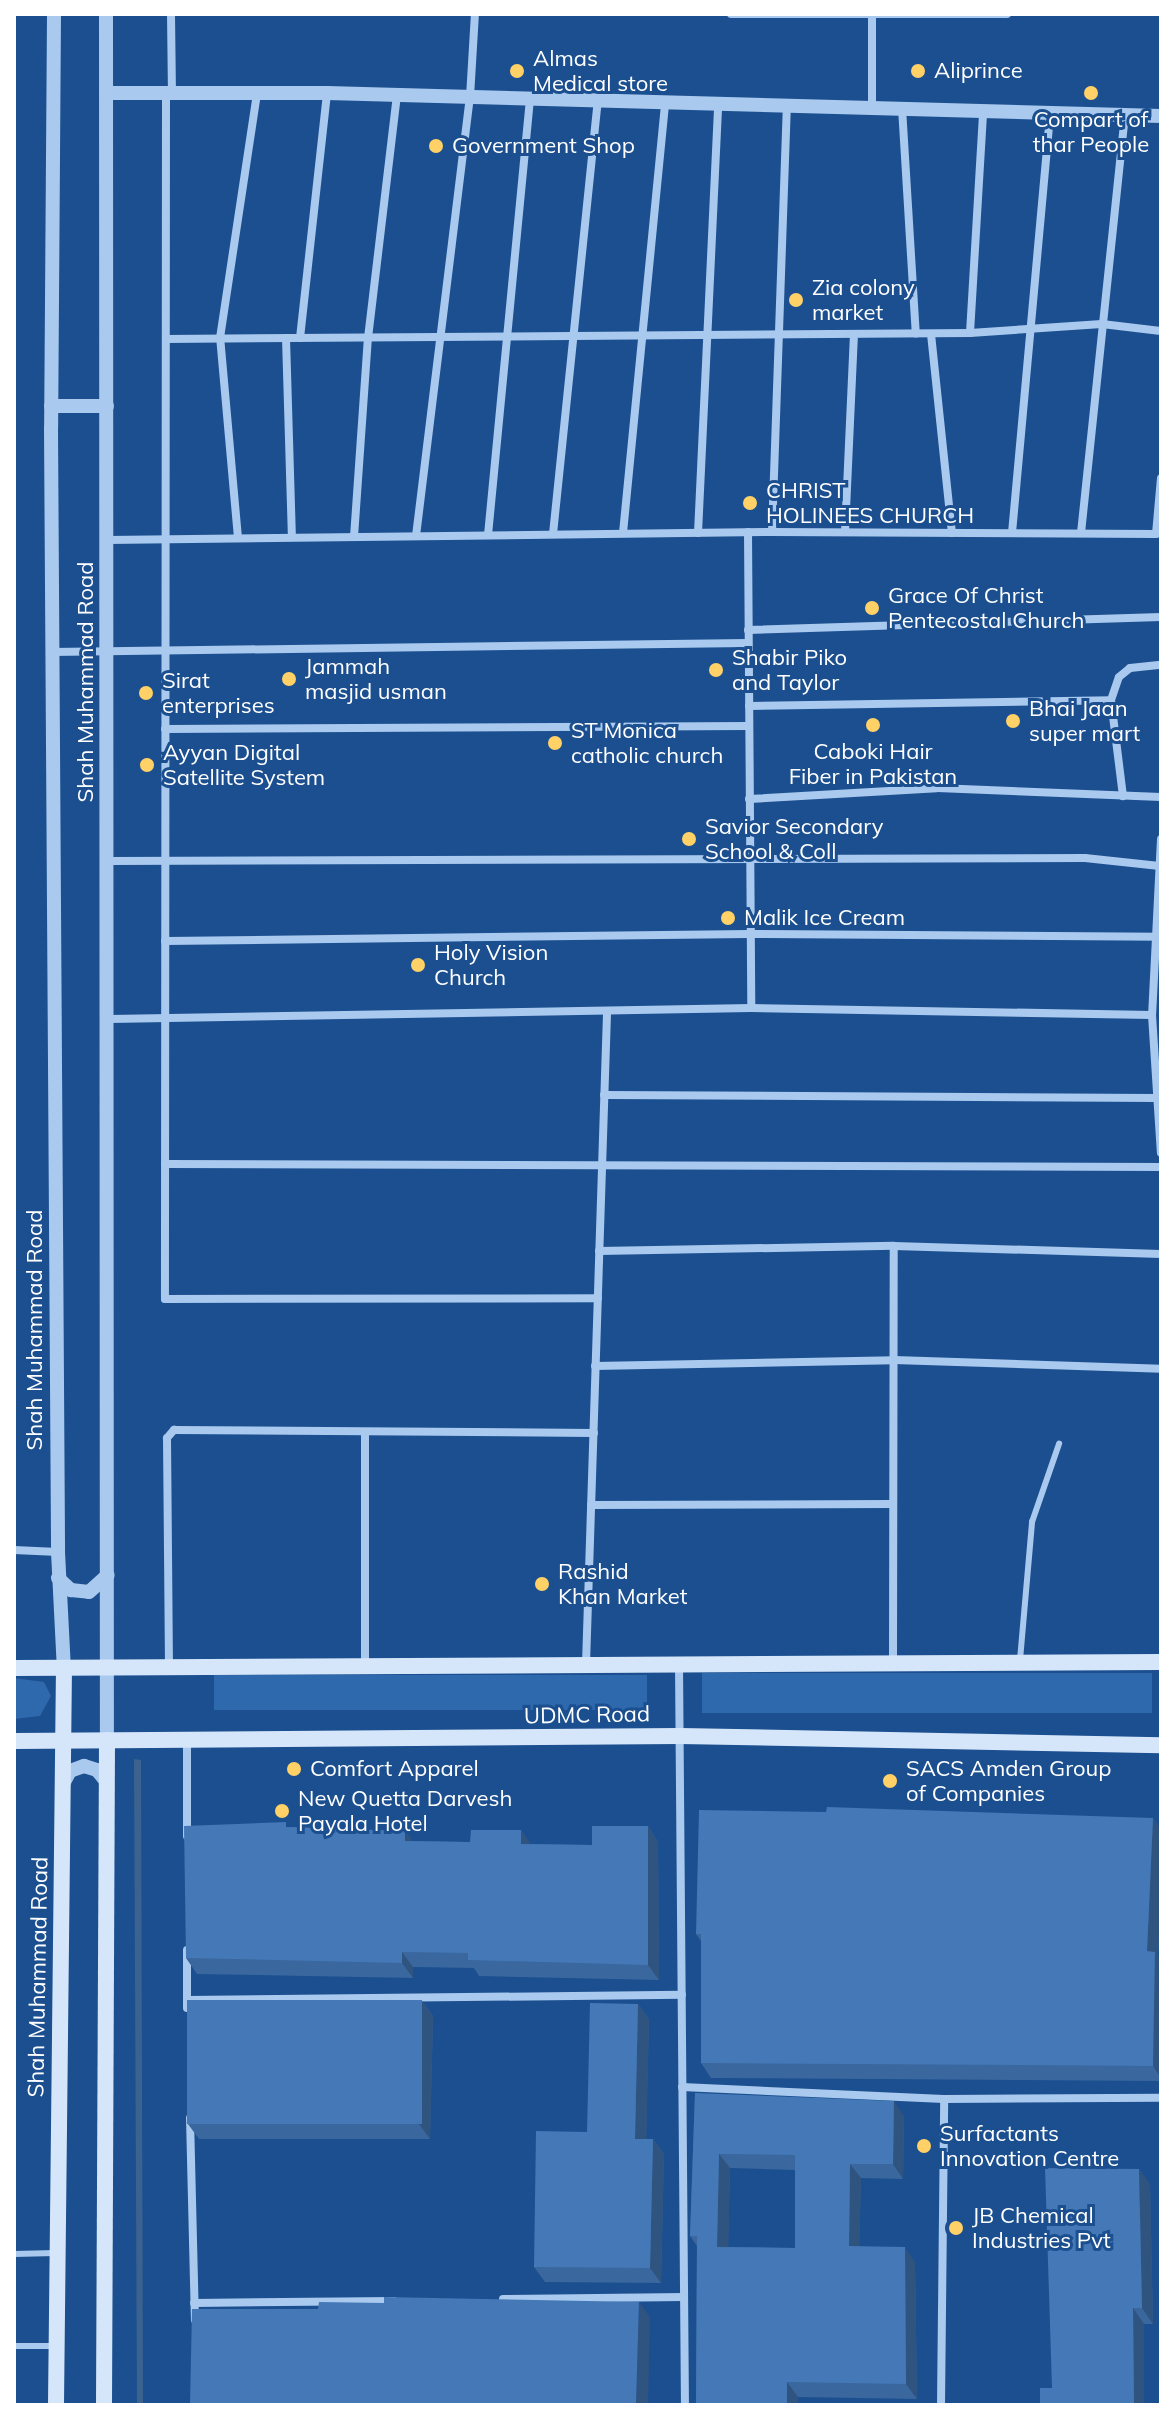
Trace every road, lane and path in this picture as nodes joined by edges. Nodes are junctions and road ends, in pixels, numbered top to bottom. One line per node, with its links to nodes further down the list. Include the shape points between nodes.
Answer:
1 (54, 14): 43 (street, Shah Muhammad Road)
2 (106, 14): 9 (street, Shah Muhammad Road)
3 (171, 14): 10 (street)
4 (475, 14): 13 (street)
5 (731, 14): 7 (street)
6 (1007, 14): 7 (street)
7 (872, 15): 19 (street)
8 (257, 92): 10 (street); 11 (street); 38 (street)
9 (106, 93): 10 (street); 44 (street, Shah Muhammad Road)
10 (169, 93): 42 (street)
11 (327, 93): 12 (street); 40 (street)
12 (397, 95): 13 (street); 41 (street)
13 (470, 97): 14 (street); 33 (street)
14 (530, 98): 15 (street); 34 (street)
15 (598, 100): 16 (street); 35 (street)
16 (665, 102): 17 (street); 37 (street)
17 (718, 103): 18 (street); 29 (street)
18 (787, 105): 19 (street); 36 (street)
19 (872, 107): 20 (street)
20 (902, 108): 21 (street); 31 (street)
21 (983, 111): 22 (street); 28 (street)
22 (1050, 113): 23 (street); 26 (street)
23 (1125, 115): 24 (street); 25 (street)
24 (1161, 116)
25 (1102, 324): 26 (street); 27 (street); 53 (street)
26 (1031, 327): 28 (street); 52 (street)
27 (1161, 331)
28 (970, 333): 32 (street)
29 (707, 334): 36 (street); 37 (street); 50 (street)
30 (854, 334): 31 (street); 36 (street); 48 (street)
31 (916, 334): 32 (street)
32 (931, 334): 51 (street)
33 (440, 335): 34 (street); 41 (street); 56 (street)
34 (507, 335): 35 (street); 55 (street)
35 (574, 335): 37 (street); 54 (street)
36 (779, 335): 47 (street)
37 (644, 336): 49 (street)
38 (220, 338): 39 (street); 42 (street); 59 (street)
39 (286, 338): 40 (street); 57 (street)
40 (300, 338): 41 (street)
41 (368, 338): 58 (street)
42 (166, 339): 60 (street)
43 (51, 406): 44 (street); 67 (street, Shah Muhammad Road)
44 (107, 406): 61 (street, Shah Muhammad Road)
45 (1161, 478): 53 (street, via 1156,534)
46 (748, 532): 47 (street); 50 (street); 63 (street)
47 (772, 532): 48 (street)
48 (845, 532): 51 (street)
49 (623, 533): 50 (street); 54 (street)
50 (698, 533)
51 (952, 533): 52 (street)
52 (1012, 533): 53 (street)
53 (1081, 533)
54 (553, 534): 55 (street)
55 (488, 535): 56 (street)
56 (416, 536): 58 (street)
57 (292, 537): 58 (street); 59 (street)
58 (354, 537)
59 (238, 538): 60 (street)
60 (165, 539): 61 (street); 65 (street)
61 (107, 540): 66 (street, Shah Muhammad Road)
62 (1161, 617): 63 (street)
63 (748, 630): 64 (street)
64 (748, 643): 65 (street); 70 (street)
65 (165, 649): 66 (street); 72 (street)
66 (108, 650): 67 (street); 79 (street, Shah Muhammad Road)
67 (52, 652): 109 (street, Shah Muhammad Road)
68 (1161, 665): 69 (street, via 1130,668 1119,677)
69 (1111, 700): 70 (street); 73 (street)
70 (749, 706): 71 (street)
71 (749, 726): 72 (street); 75 (street)
72 (165, 729): 78 (street)
73 (1123, 796): 74 (street); 75 (street, via 937,788)
74 (1161, 797)
75 (749, 799): 77 (street)
76 (1161, 839): 80 (street)
77 (750, 856): 78 (street); 80 (street, via 1085,858); 82 (street)
78 (165, 860): 79 (street); 84 (street)
79 (109, 861): 88 (street, Shah Muhammad Road)
80 (1160, 866): 81 (street)
81 (1160, 880): 83 (street)
82 (750, 934): 83 (street); 84 (street); 85 (street)
83 (1158, 936): 87 (street)
84 (165, 941): 89 (street)
85 (751, 1008): 86 (street); 87 (street)
86 (607, 1014): 89 (street); 90 (street)
87 (1152, 1015): 91 (street)
88 (110, 1019): 89 (street); 110 (street, Shah Muhammad Road)
89 (165, 1020): 94 (street)
90 (604, 1095): 91 (street); 93 (street)
91 (1157, 1098): 92 (street)
92 (1161, 1153)
93 (602, 1163): 94 (street); 95 (street); 97 (street)
94 (165, 1164): 99 (street, via 165,1299)
95 (1161, 1167)
96 (894, 1246): 97 (street); 98 (street); 100 (street)
97 (599, 1251): 99 (street)
98 (1161, 1254)
99 (598, 1298): 101 (street)
100 (894, 1360): 101 (street); 102 (street); 106 (street)
101 (595, 1366): 104 (street)
102 (1161, 1369)
103 (365, 1432): 104 (street); 118 (street, via 168,1434); 119 (street)
104 (594, 1433): 107 (street)
105 (1059, 1444): 116 (lane, via 1032,1522)
106 (893, 1504): 107 (street); 112 (street)
107 (591, 1505): 115 (street)
108 (14, 1550): 109 (street)
109 (58, 1552): 111 (street, Shah Muhammad Road)
110 (108, 1574): 111 (street, via 89,1592 71,1590); 117 (street, Shah Muhammad Road)
111 (58, 1578): 121 (street, Shah Muhammad Road)
112 (893, 1662): 114 (main road); 116 (main road)
113 (1161, 1662): 116 (main road)
114 (679, 1663): 115 (main road); 122 (street)
115 (586, 1664): 119 (main road)
116 (1020, 1664)
117 (108, 1667): 118 (main road); 121 (main road); 124 (street, Shah Muhammad Road)
118 (169, 1667): 119 (main road)
119 (365, 1667)
120 (14, 1668): 121 (main road)
121 (64, 1669): 123 (main road, Shah Muhammad Road)
122 (680, 1736): 126 (main road, UDMC Road); 127 (main road, UDMC Road); 132 (street)
123 (65, 1740): 124 (main road, UDMC Road); 125 (main road, UDMC Road); 129 (main road, Shah Muhammad Road)
124 (107, 1740): 126 (main road, UDMC Road); 128 (main road, Shah Muhammad Road)
125 (14, 1741)
126 (187, 1742): 130 (street)
127 (1161, 1745)
128 (105, 1780): 129 (street, via 84,1766 70,1771); 149 (main road, Shah Muhammad Road)
129 (63, 1784): 139 (main road, Shah Muhammad Road)
130 (187, 1848)
131 (187, 1939): 133 (street)
132 (682, 1995): 133 (street); 135 (street)
133 (187, 2000): 134 (street)
134 (187, 2016)
135 (682, 2087): 137 (street); 141 (street)
136 (1161, 2098): 137 (street)
137 (944, 2099): 151 (street)
138 (189, 2111): 144 (street)
139 (55, 2253): 140 (lane); 147 (main road, Shah Muhammad Road)
140 (14, 2254)
141 (684, 2297): 142 (street); 150 (street)
142 (495, 2299)
143 (400, 2301): 144 (street)
144 (194, 2303): 145 (street)
145 (195, 2332)
146 (14, 2346): 147 (lane)
147 (56, 2346): 148 (main road, Shah Muhammad Road)
148 (56, 2405)
149 (104, 2405)
150 (685, 2405)
151 (941, 2405)

